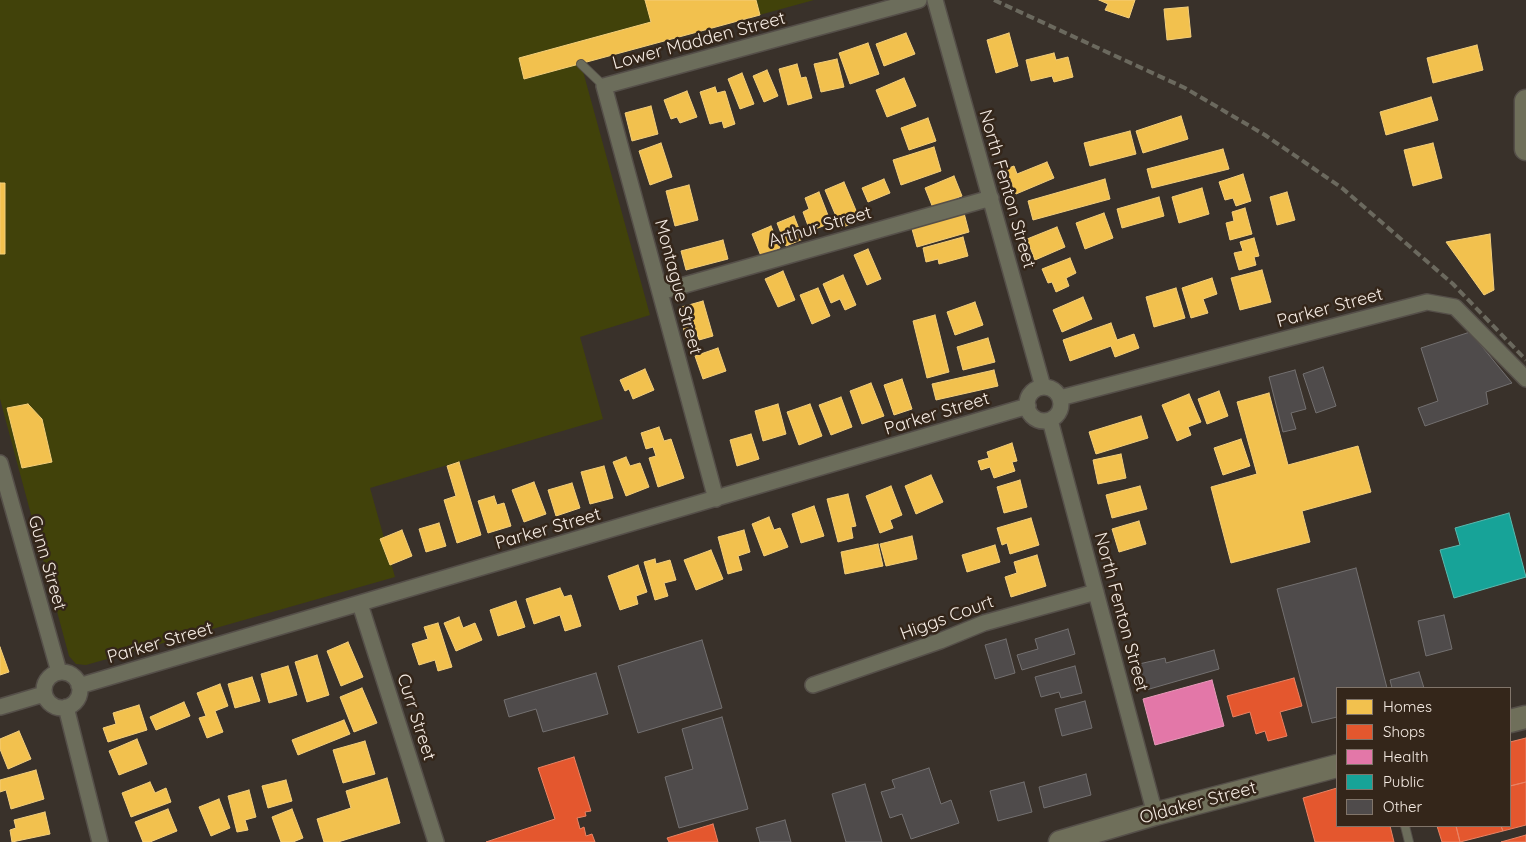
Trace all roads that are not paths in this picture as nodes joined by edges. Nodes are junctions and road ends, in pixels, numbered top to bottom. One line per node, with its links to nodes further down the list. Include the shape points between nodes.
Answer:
1 (919, 0): 4 (street, Lower Madden Street)
2 (935, 0): 7 (street, North Fenton Street)
3 (580, 64): 4 (lane)
4 (604, 86): 8 (street, Montague Street)
5 (1526, 102): 6 (main road)
6 (1526, 148)
7 (991, 198): 8 (street, Arthur Street); 10 (street, North Fenton Street)
8 (660, 292): 15 (street, Montague Street)
9 (1526, 379): 11 (street, Parker Street, via 1455,307 1427,302)
10 (1043, 387): 11 (street, via 1054,390); 12 (street, via 1033,392)
11 (1060, 398): 13 (street, via 1060,410)
12 (1028, 406): 13 (street, via 1033,417); 15 (street, Parker Street)
13 (1050, 420): 16 (street, North Fenton Street)
14 (0, 464): 18 (street, Gunn Street)
15 (716, 499): 17 (street, Parker Street)
16 (1096, 592): 19 (street, Higgs Court, via 984,623 940,642); 27 (street, North Fenton Street)
17 (360, 604): 20 (street, Parker Street); 30 (street, Curr Street)
18 (59, 672): 20 (street, via 71,674); 21 (street, via 45,682)
19 (813, 685)
20 (79, 686): 23 (street, via 77,698)
21 (44, 694): 22 (street); 23 (street, via 53,706)
22 (0, 707)
23 (66, 707): 29 (street)
24 (1526, 717): 25 (main road)
25 (1511, 721)
26 (1336, 766): 27 (main road, Oldaker Street)
27 (1155, 814): 31 (main road, Oldaker Street)
28 (1405, 827): 32 (lane)
29 (100, 842)
30 (436, 842)
31 (1060, 842)
32 (1409, 842)

